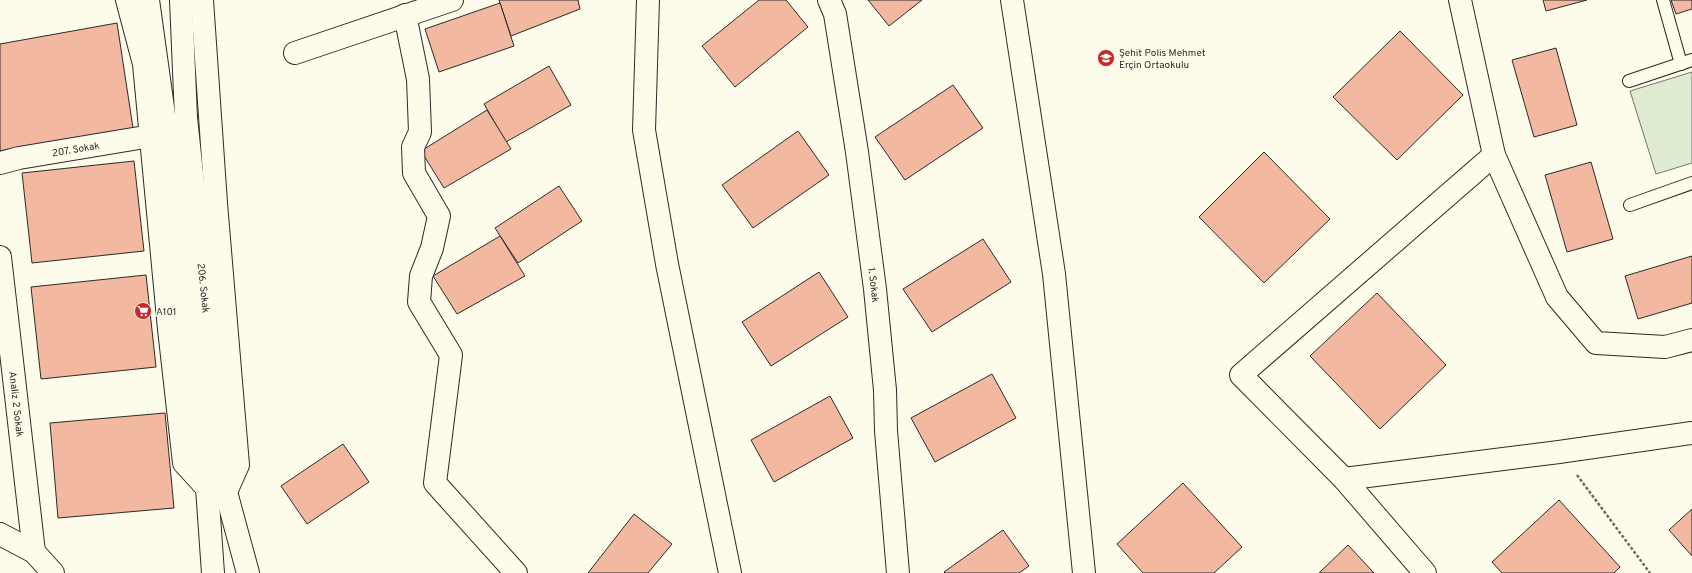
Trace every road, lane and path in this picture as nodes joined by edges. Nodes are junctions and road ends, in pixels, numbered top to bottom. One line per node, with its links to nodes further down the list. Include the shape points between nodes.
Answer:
1 (127, 0): 15 (main road, via 144,64)
2 (148, 0): 25 (main road)
3 (181, 0): 25 (main road, 206. Sokak, via 186,118)
4 (202, 0): 25 (main road, via 238,465)
5 (452, 0): 11 (main road)
6 (648, 0): 32 (main road, via 644,130 667,264)
7 (829, 0): 33 (main road, 1. Sokak, via 835,14 852,122 874,289 885,390)
8 (1012, 0): 34 (main road, via 1054,274)
9 (1460, 0): 16 (main road)
10 (1663, 0): 13 (lane)
11 (405, 16): 12 (main road); 31 (main road, via 418,79 420,132 413,147 414,173 439,216 432,248 421,276 419,302 451,355 435,483)
12 (294, 53)
13 (1686, 62): 14 (lane)
14 (1629, 81)
15 (151, 136): 17 (main road, 207. Sokak, via 27,156); 25 (main road, via 184,463)
16 (1494, 155): 21 (main road, via 1557,297 1596,343 1665,347); 24 (main road, via 1241,375)
17 (0, 163)
18 (1692, 183): 19 (lane)
19 (1630, 204)
20 (0, 257): 27 (main road, Analiz 2 Sokak)
21 (1692, 340)
22 (1692, 433): 23 (main road)
23 (1559, 452): 24 (main road); 36 (path)
24 (1344, 479): 35 (main road)
25 (216, 490): 29 (main road, 206. Sokak); 30 (main road, 206. Sokak)
26 (0, 534): 27 (main road)
27 (34, 552): 28 (main road)
28 (52, 573)
29 (213, 573)
30 (248, 573)
31 (516, 573)
32 (730, 573)
33 (898, 573)
34 (1084, 573)
35 (1425, 573)
36 (1650, 573)

